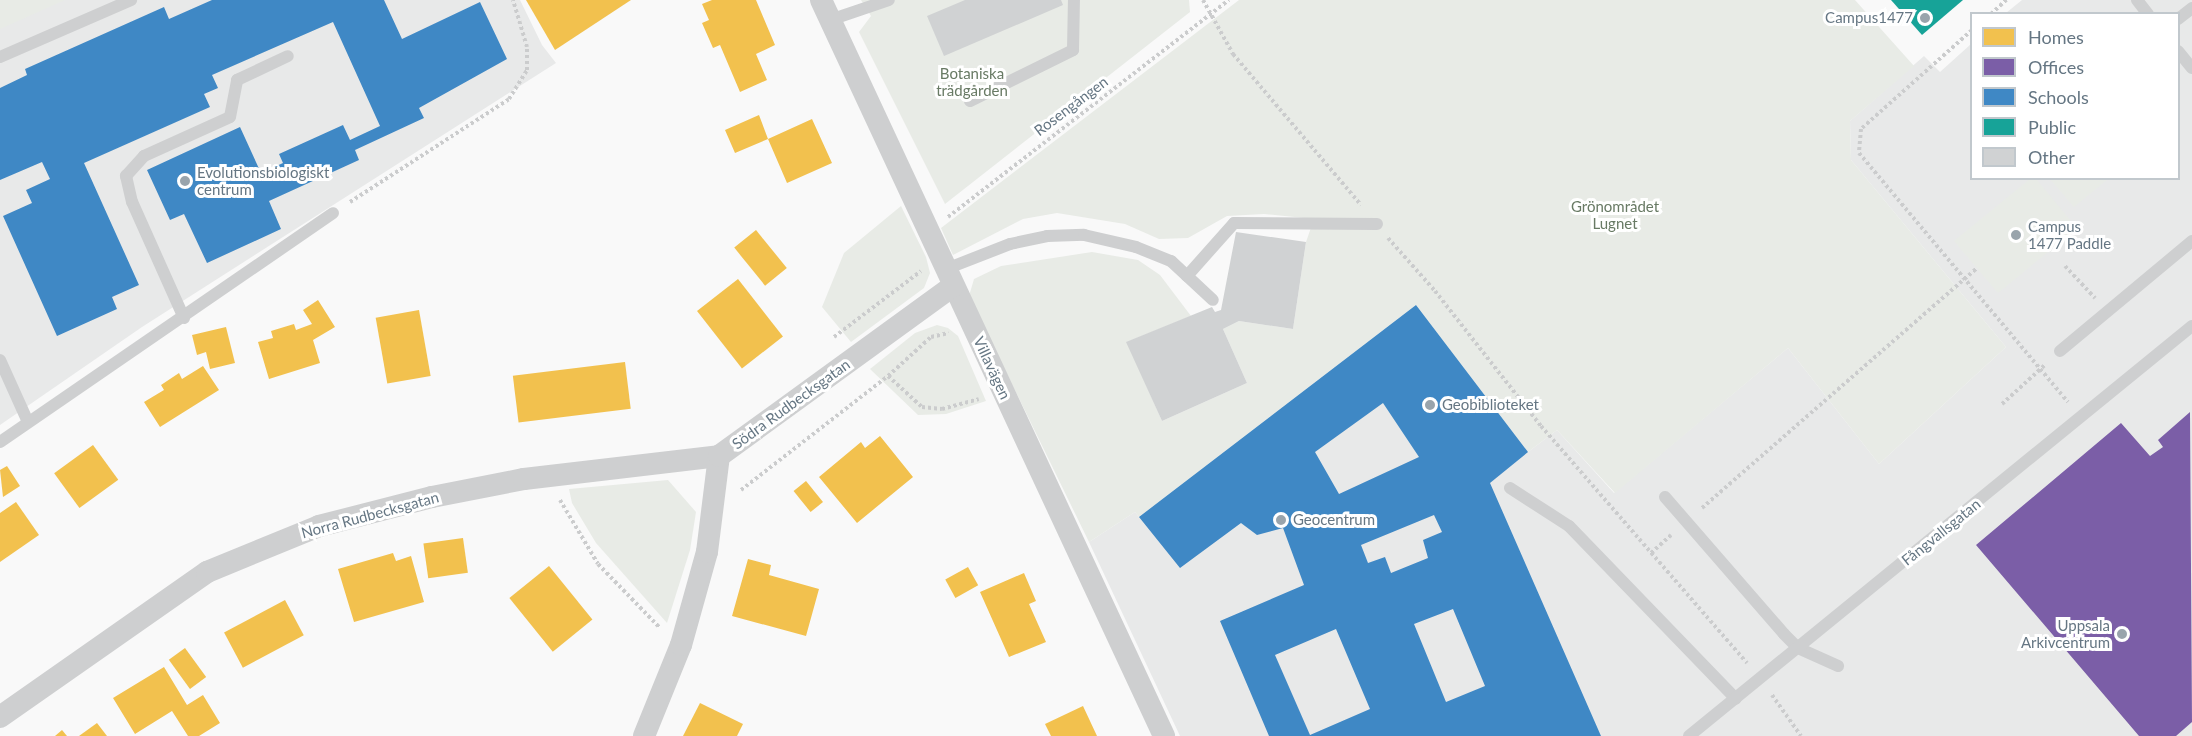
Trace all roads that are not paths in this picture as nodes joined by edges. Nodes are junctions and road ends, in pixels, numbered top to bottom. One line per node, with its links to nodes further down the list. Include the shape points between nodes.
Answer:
1 (130, 0): 11 (lane)
2 (889, 0): 6 (lane)
3 (1074, 0): 13 (lane, via 1073,50)
4 (2137, 0): 7 (lane)
5 (2192, 8): 8 (lane)
6 (825, 10): 18 (street, Villavägen)
7 (2146, 12)
8 (2180, 17)
9 (2180, 53): 12 (lane)
10 (288, 56): 20 (lane, via 237,80 230,117 144,156 126,177 132,202)
11 (0, 57)
12 (2192, 68)
13 (970, 101)
14 (333, 213): 20 (lane)
15 (1377, 224): 17 (lane, via 1234,223)
16 (2192, 241): 22 (lane)
17 (1187, 276): 18 (lane, via 1172,261 1136,247 1084,235 1047,236 1010,244); 19 (lane)
18 (950, 278): 26 (street, Södra Rudbecksgatan); 34 (street, Villavägen)
19 (1213, 300)
20 (184, 318): 24 (lane)
21 (2192, 326): 29 (lane, Fångvallsgatan)
22 (2060, 351)
23 (0, 360): 24 (lane)
24 (28, 422): 25 (lane)
25 (0, 442)
26 (719, 456): 32 (street, Norra Rudbecksgatan, via 546,476 432,497 319,526 207,572); 33 (street, Södra Rudbecksgatan, via 707,552 679,648)
27 (1510, 488): 31 (lane, via 1569,526)
28 (1665, 497): 29 (lane)
29 (1798, 648): 30 (lane); 31 (lane, Fångvallsgatan)
30 (1838, 666)
31 (1736, 699): 35 (lane, Fångvallsgatan)
32 (0, 717)
33 (644, 736)
34 (1164, 736)
35 (1689, 736)

